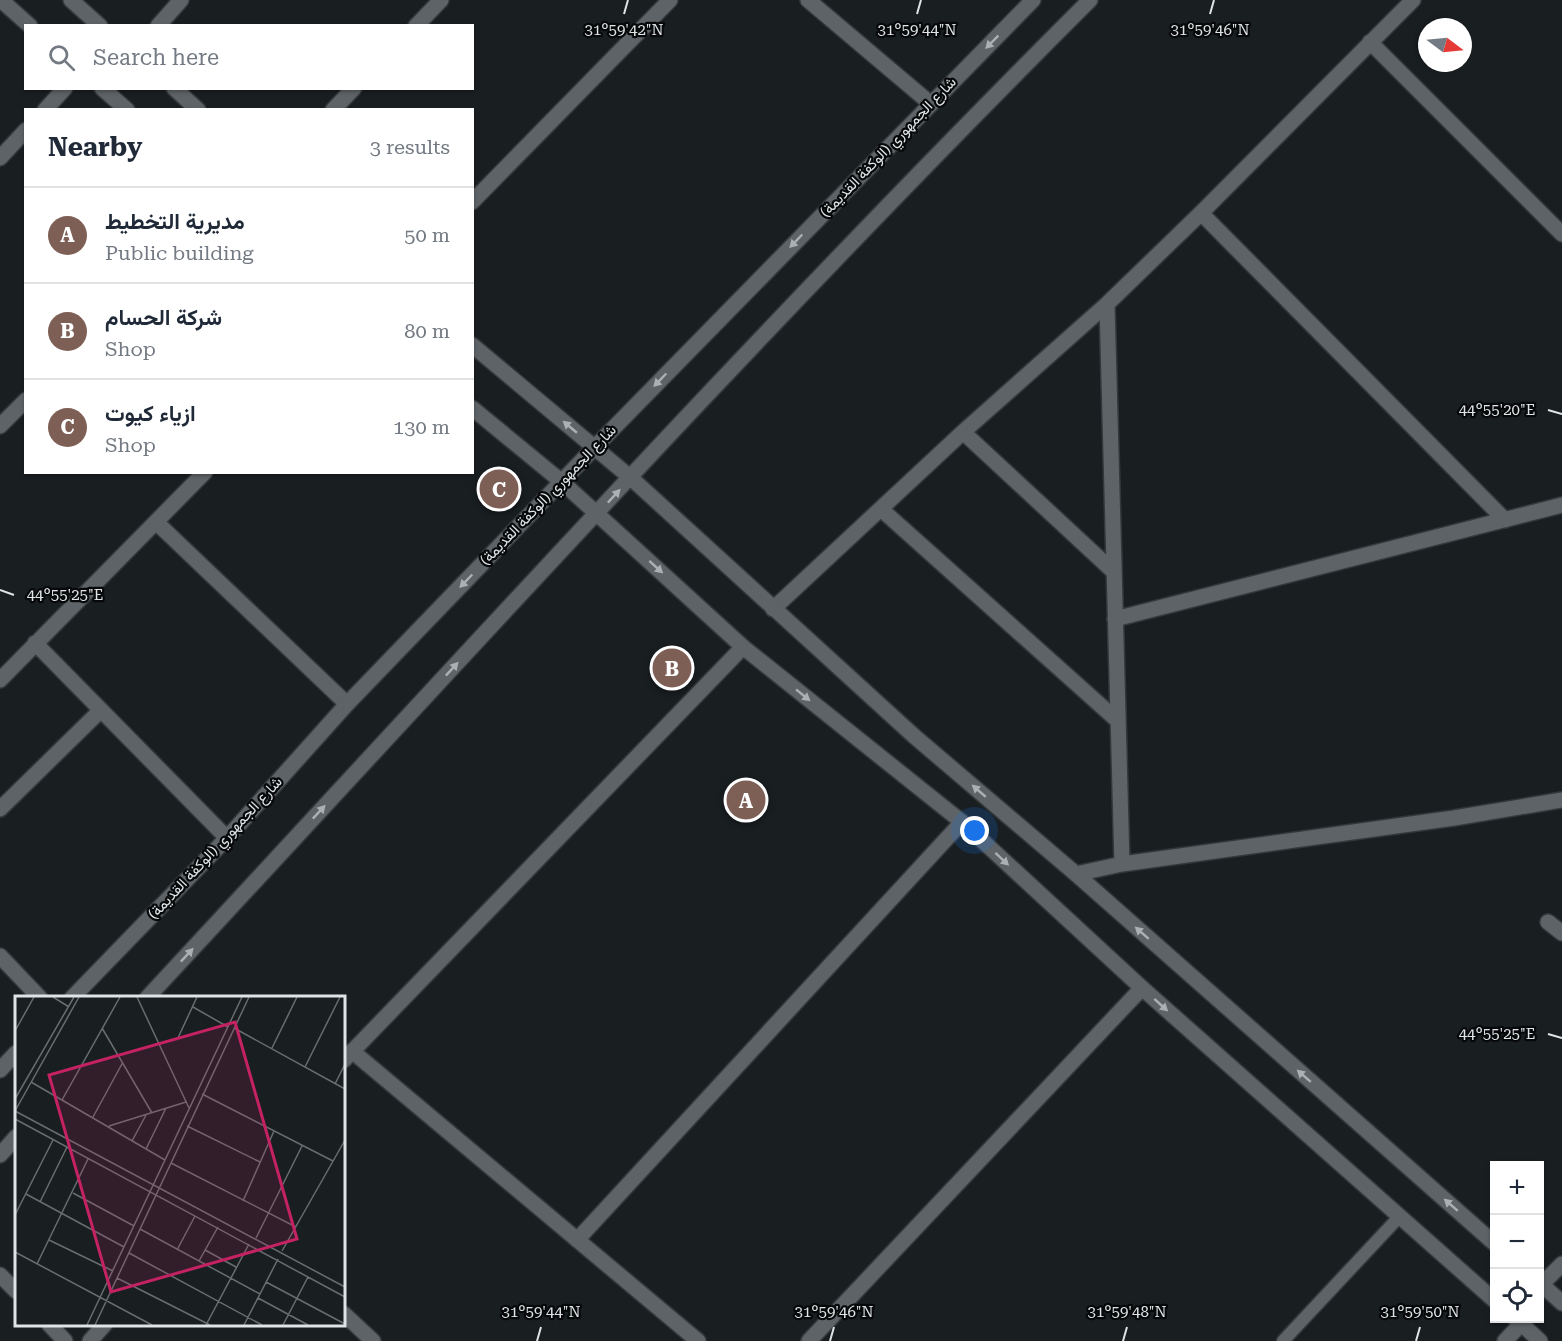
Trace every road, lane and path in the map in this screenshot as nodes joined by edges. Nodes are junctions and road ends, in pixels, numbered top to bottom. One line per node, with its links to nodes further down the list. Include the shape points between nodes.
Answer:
1 (1, 0): 10 (street)
2 (71, 0): 11 (street)
3 (181, 0): 12 (street)
4 (441, 0): 13 (street)
5 (670, 0): 26 (street)
6 (808, 0): 19 (street)
7 (1033, 0): 19 (street, شارع الجمهوري (الوكفة القديمة), one-way to 19)
8 (1090, 0): 37 (street, via 962,127)
9 (1413, 0): 14 (street)
10 (28, 24)
11 (98, 24)
12 (160, 24)
13 (418, 24)
14 (1370, 42): 27 (street); 28 (street)
15 (63, 90): 20 (street)
16 (104, 90): 21 (street)
17 (176, 90): 22 (street)
18 (352, 90): 23 (street)
19 (931, 104): 35 (street, شارع الجمهوري (الوكفة القديمة), one-way to 35)
20 (47, 108)
21 (125, 108)
22 (196, 108)
23 (335, 108)
24 (24, 132): 25 (street)
25 (0, 158)
26 (474, 200)
27 (1201, 213): 29 (street); 42 (street)
28 (1562, 234)
29 (1107, 304): 34 (street); 44 (street)
30 (474, 347): 35 (street, one-way to 30)
31 (24, 402): 33 (street)
32 (474, 410): 38 (street)
33 (0, 426)
34 (963, 432): 40 (street); 44 (street)
35 (594, 448): 37 (street); 38 (street, شارع الجمهوري (الوكفة القديمة))
36 (203, 474): 43 (street)
37 (631, 478): 41 (street, one-way to 37); 45 (street)
38 (562, 482): 41 (street); 50 (street, شارع الجمهوري (الوكفة القديمة), one-way to 50)
39 (1562, 506): 42 (street)
40 (882, 510): 45 (street); 52 (street)
41 (597, 514): 48 (street, one-way to 48); 65 (street, one-way to 41)
42 (1505, 520): 46 (street)
43 (156, 522): 47 (street); 50 (street)
44 (1114, 572): 46 (street)
45 (773, 609): 58 (street, one-way to 45)
46 (1115, 619): 52 (street)
47 (35, 643): 49 (street); 51 (street)
48 (743, 646): 55 (street, one-way to 55); 67 (street)
49 (0, 680)
50 (346, 704): 56 (street, شارع الجمهوري (الوكفة القديمة))
51 (101, 710): 54 (street); 56 (street)
52 (1118, 720): 57 (street)
53 (1562, 800): 57 (street)
54 (0, 809)
55 (962, 822): 62 (street, one-way to 62); 73 (street)
56 (227, 838): 64 (street, شارع الجمهوري (الوكفة القديمة))
57 (1122, 864): 58 (street)
58 (1076, 874): 72 (street, one-way to 58)
59 (1548, 922): 60 (street)
60 (1562, 933)
61 (0, 956): 63 (street)
62 (1142, 988): 71 (street, one-way to 71); 90 (street)
63 (38, 996)
64 (74, 996)
65 (149, 996)
66 (15, 1054): 68 (street)
67 (348, 1056): 73 (street)
68 (0, 1070)
69 (15, 1138): 70 (street)
70 (0, 1155)
71 (1400, 1216): 79 (street); 91 (lane)
72 (1490, 1239)
73 (577, 1240): 89 (street)
74 (1562, 1264): 76 (street)
75 (0, 1275): 78 (street)
76 (1544, 1280)
77 (1544, 1287): 80 (street)
78 (15, 1290)
79 (1490, 1296)
80 (1562, 1303)
81 (345, 1315): 88 (street)
82 (1517, 1323): 92 (street)
83 (1520, 1323): 93 (street)
84 (51, 1326): 86 (street)
85 (103, 1326): 87 (street)
86 (65, 1341)
87 (90, 1341)
88 (373, 1341)
89 (698, 1341)
90 (809, 1341)
91 (1283, 1341)
92 (1504, 1341)
93 (1540, 1341)

